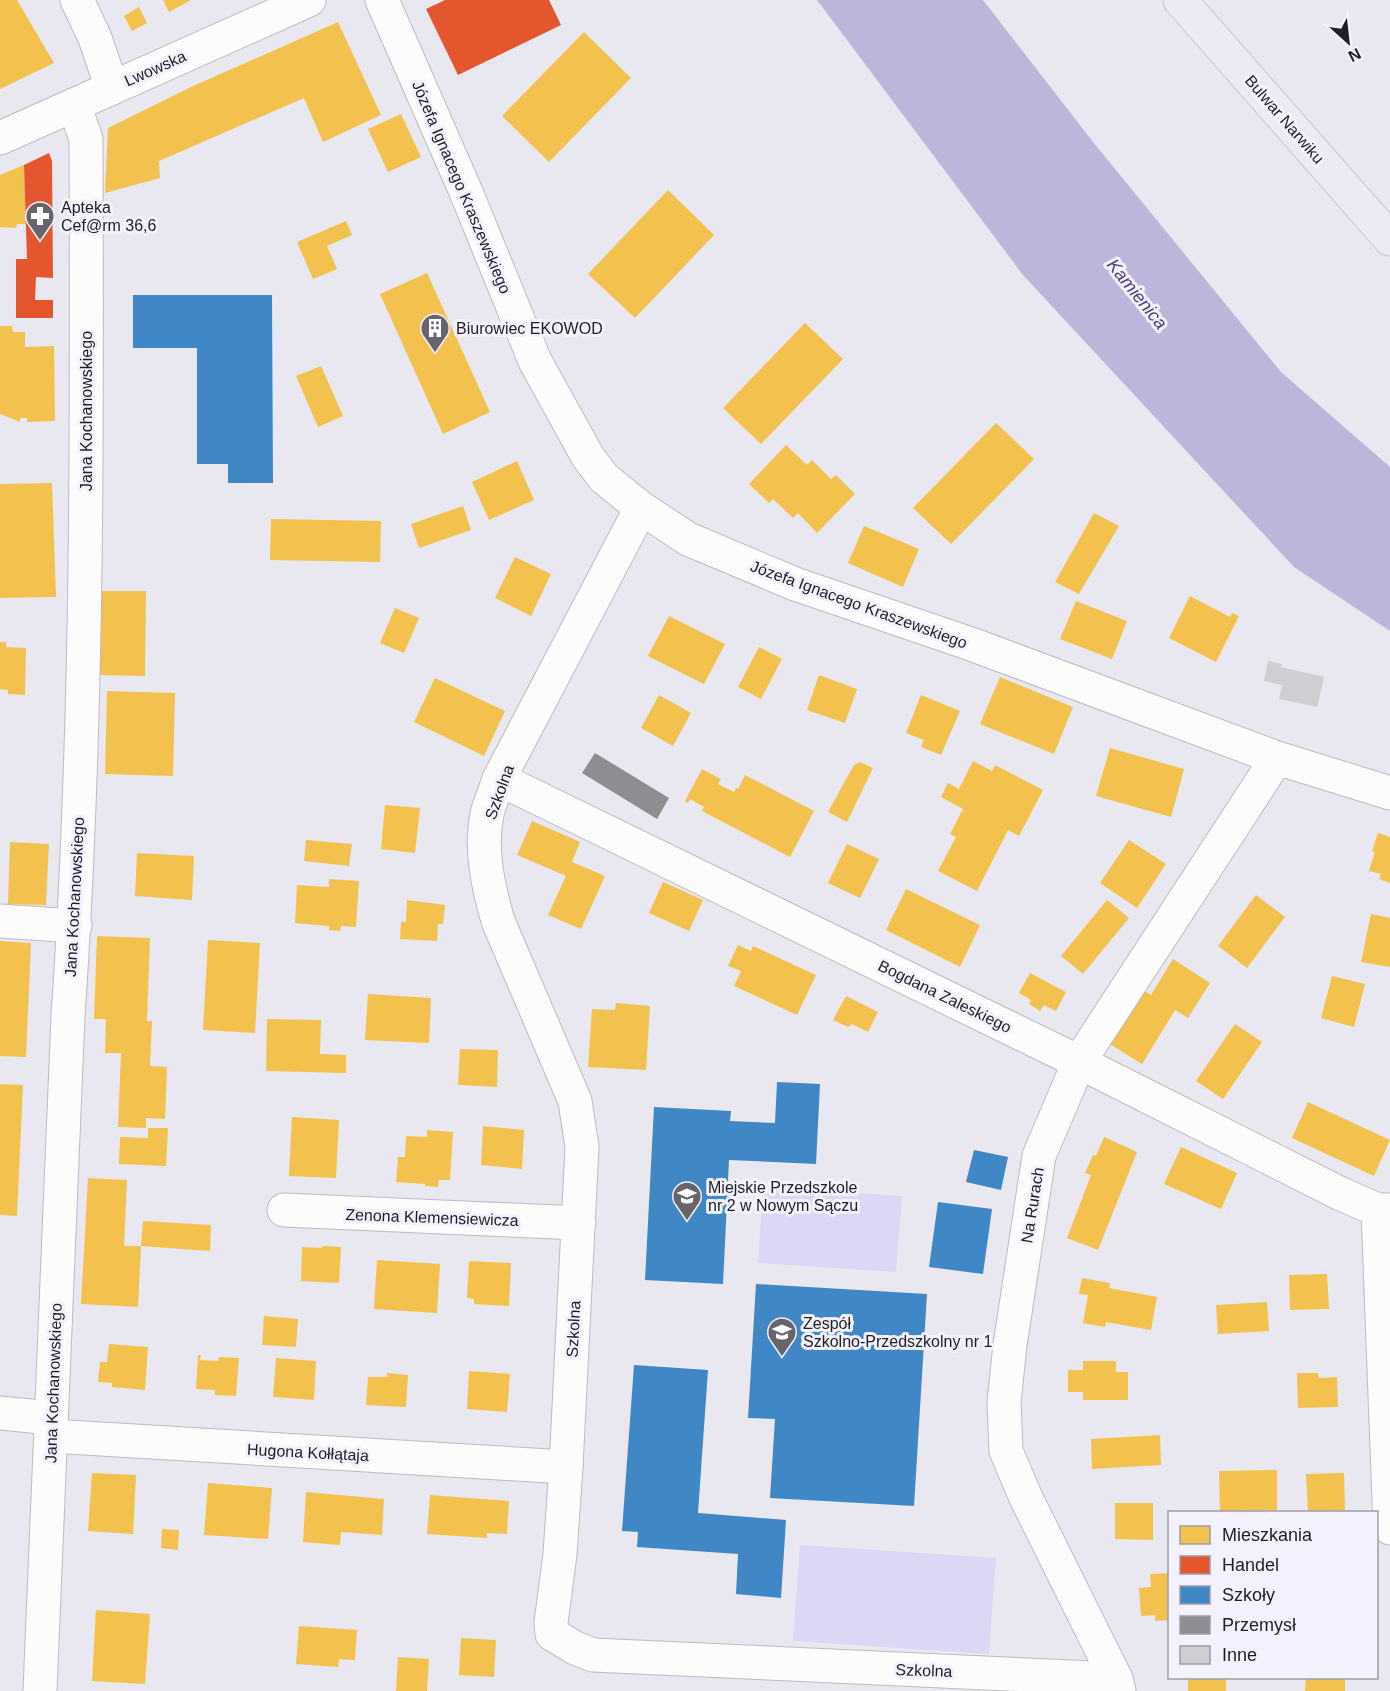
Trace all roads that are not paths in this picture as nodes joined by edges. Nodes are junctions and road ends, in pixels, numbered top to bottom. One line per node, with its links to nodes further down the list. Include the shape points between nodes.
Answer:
1 (77, 0): 5 (street)
2 (309, 0): 5 (street, Lwowska)
3 (382, 0): 9 (street, Józefa Ignacego Kraszewskiego, via 535,361 588,456 604,478)
4 (1180, 0): 8 (main road, Bulwar Narwiku)
5 (112, 88): 6 (street, Lwowska)
6 (75, 105): 7 (street, Lwowska); 14 (street, Jana Kochanowskiego, via 86,139 87,265)
7 (0, 138)
8 (1390, 238)
9 (641, 508): 10 (street, Józefa Ignacego Kraszewskiego, via 688,539 795,584 971,644); 11 (street, Szkolna)
10 (1277, 758): 12 (street, Józefa Ignacego Kraszewskiego); 15 (street, Na Rurach)
11 (499, 779): 15 (street, Bogdana Zaleskiego); 18 (street, Szkolna, via 488,812 484,855 490,894 575,1101 582,1147)
12 (1390, 793)
13 (0, 921): 14 (street)
14 (75, 926): 20 (street, Jana Kochanowskiego)
15 (1079, 1062): 17 (street, Bogdana Zaleskiego, via 1341,1194); 23 (street, Na Rurach, via 1039,1156 1010,1345 1004,1401 1006,1451)
16 (284, 1210): 18 (street, Zenona Klemensiewicza)
17 (1384, 1210): 22 (street)
18 (579, 1223): 21 (street, Szkolna)
19 (0, 1413): 20 (street, Hugona Kołłątaja)
20 (51, 1427): 21 (street, Hugona Kołłątaja); 24 (street, Jana Kochanowskiego)
21 (566, 1467): 23 (street, Szkolna, via 552,1634 584,1653)
22 (1390, 1528)
23 (1118, 1685)
24 (40, 1691)

